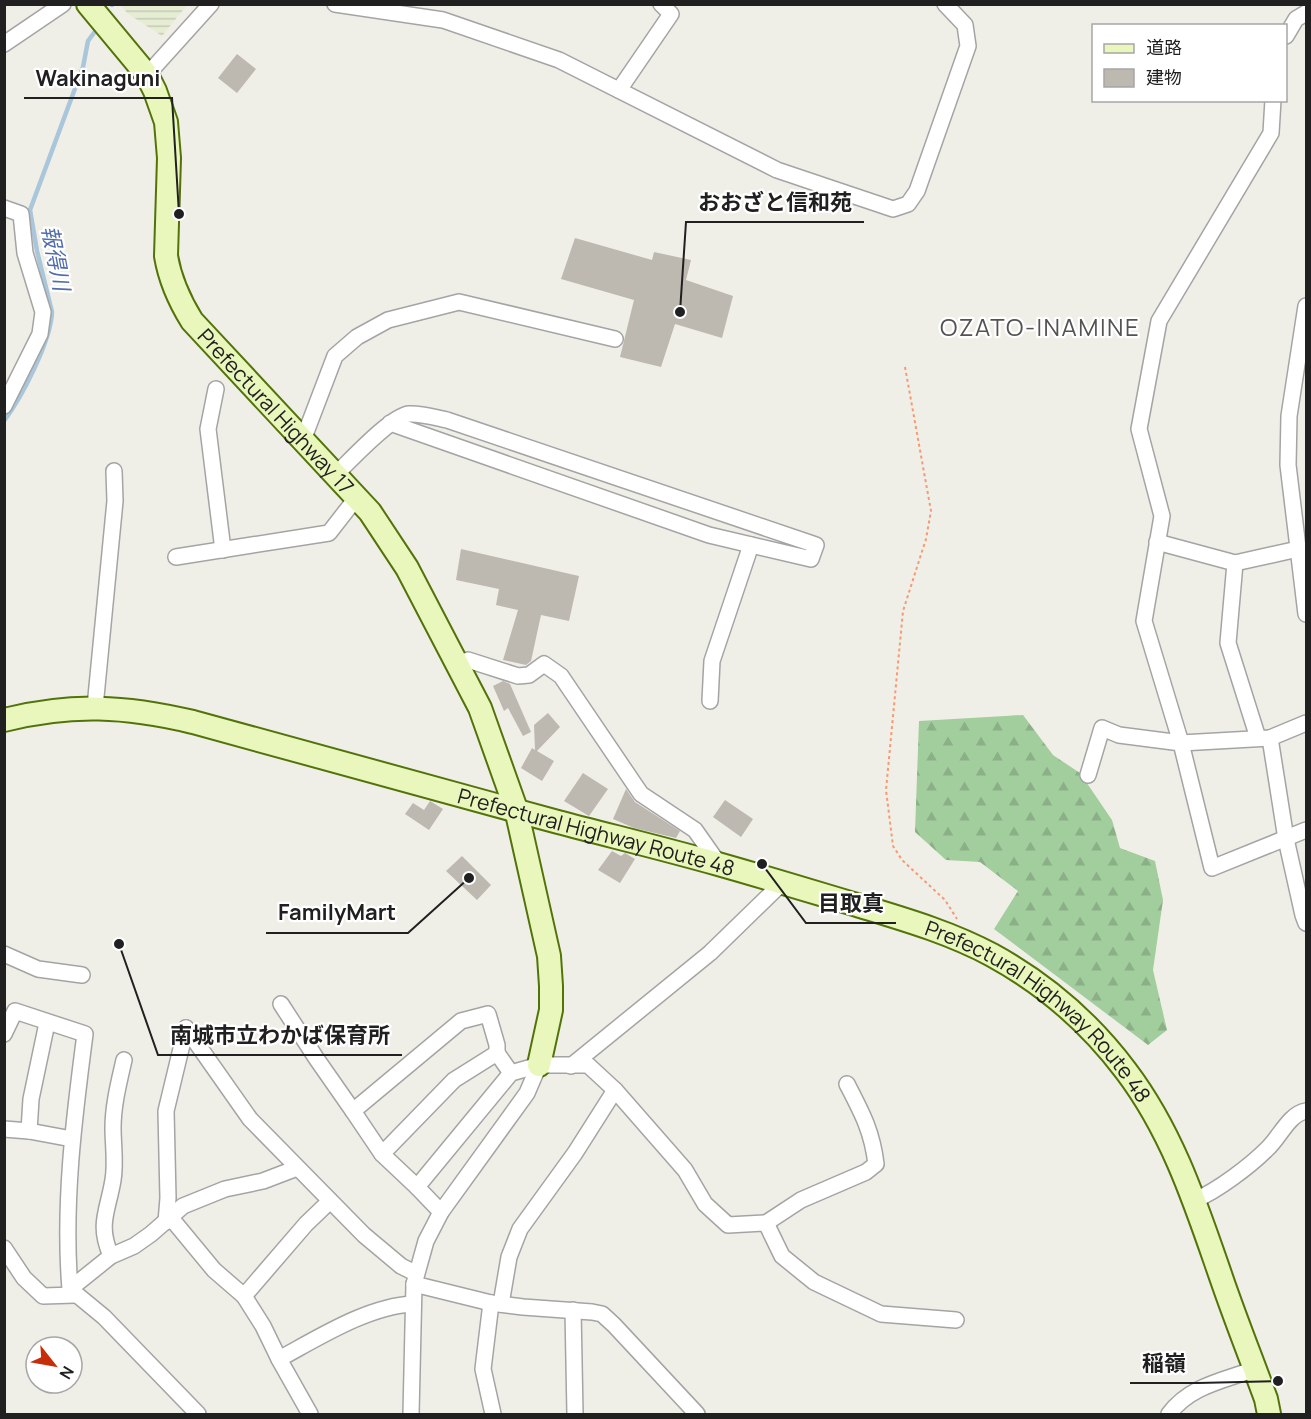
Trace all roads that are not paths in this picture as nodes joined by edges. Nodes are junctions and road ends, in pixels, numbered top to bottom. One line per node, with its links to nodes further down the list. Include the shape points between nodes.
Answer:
1 (63, 4): 9 (street)
2 (88, 4): 10 (main road, Prefectural Highway 17)
3 (211, 4): 10 (street)
4 (335, 4): 11 (street, via 443,20 560,60)
5 (661, 4): 11 (street, via 671,14)
6 (945, 4): 11 (street, via 966,25 968,46 917,191 908,204 893,209 777,170)
7 (1306, 13): 8 (street, via 1296,19)
8 (1287, 34)
9 (4, 44)
10 (147, 75): 19 (main road, Prefectural Highway 17, via 166,122 166,256 175,289 192,321)
11 (619, 90)
12 (1273, 102): 23 (street, via 1271,133 1159,321 1139,429 1162,516)
13 (4, 208): 17 (street, via 21,214 26,253 43,312 40,334)
14 (1306, 306): 25 (street, via 1289,416 1288,465)
15 (615, 339): 19 (street, via 459,302 388,320 357,337 335,356)
16 (216, 389): 26 (street, via 208,429)
17 (4, 406)
18 (390, 423): 21 (street); 24 (street, via 709,535); 24 (street, via 409,414 447,420 816,545 811,559)
19 (303, 440): 21 (main road, Prefectural Highway 17)
20 (114, 471): 32 (street, via 115,501)
21 (336, 474): 22 (main road, Prefectural Highway 17)
22 (357, 497): 26 (street, via 329,533); 30 (main road, Prefectural Highway 17, via 407,568)
23 (1157, 542): 28 (street); 36 (street, via 1144,621)
24 (751, 545): 31 (street, via 712,661)
25 (1298, 549): 28 (street); 29 (street)
26 (223, 550): 27 (street)
27 (176, 557)
28 (1235, 562): 35 (street, via 1228,643)
29 (1306, 614)
30 (457, 665): 38 (main road, Prefectural Highway 17, via 480,708); 41 (street, via 468,660 518,676 529,675 544,664 561,675 641,794 695,830)
31 (710, 701)
32 (95, 707): 33 (main road, Prefectural Highway Route 48); 38 (main road, Prefectural Highway Route 48, via 148,712 193,722)
33 (4, 720)
34 (1306, 723): 35 (street)
35 (1264, 738): 36 (street); 40 (street)
36 (1181, 743): 37 (street, via 1119,735 1102,728); 40 (street, via 1212,868)
37 (1088, 775)
38 (516, 809): 41 (main road, Prefectural Highway Route 48); 51 (main road, Prefectural Highway 17, via 550,976 550,1010)
39 (1306, 830): 40 (street)
40 (1286, 839): 43 (street)
41 (719, 864): 42 (main road, Prefectural Highway Route 48)
42 (783, 882): 52 (street, via 710,952); 64 (main road, Prefectural Highway Route 48, via 914,922 968,944 1053,994 1102,1042 1145,1096)
43 (1306, 923)
44 (4, 954): 45 (street, via 38,969)
45 (82, 975)
46 (281, 1004): 56 (street)
47 (47, 1023): 48 (street, via 15,1011); 59 (street, via 31,1099); 60 (street, via 85,1034)
48 (4, 1034)
49 (497, 1053): 53 (street); 56 (street, via 488,1014 461,1021); 61 (street, via 454,1080)
50 (124, 1060): 70 (street, via 116,1093 113,1179 103,1229)
51 (539, 1065): 52 (street); 53 (street); 66 (street, via 527,1094)
52 (571, 1065): 55 (street, via 588,1065)
53 (511, 1073): 63 (street)
54 (847, 1084): 68 (street, via 865,1117 876,1164 801,1200)
55 (615, 1090): 68 (street, via 685,1170 705,1204 720,1218 728,1225); 74 (street, via 520,1229)
56 (353, 1111): 61 (street)
57 (1306, 1111): 64 (street, via 1298,1113 1257,1158)
58 (4, 1129): 59 (street)
59 (29, 1131): 60 (street)
60 (72, 1139): 72 (street, via 68,1263)
61 (382, 1154): 63 (street)
62 (297, 1168): 65 (street); 67 (street, via 183,1206); 67 (street, via 250,1119 186,1028 166,1112)
63 (417, 1188): 66 (street)
64 (1195, 1200): 79 (main road, Prefectural Highway Route 48)
65 (330, 1201): 71 (street); 73 (street)
66 (441, 1212): 71 (street, via 426,1241)
67 (168, 1220): 70 (street); 73 (street)
68 (766, 1223): 77 (street, via 782,1256 813,1282 881,1314)
69 (4, 1248): 72 (street, via 24,1278 43,1296)
70 (111, 1256): 72 (street)
71 (415, 1279): 74 (street); 75 (street)
72 (73, 1292): 80 (street, via 104,1317)
73 (244, 1296): 78 (street)
74 (496, 1303): 76 (street); 83 (street, via 483,1369)
75 (412, 1304): 78 (street, via 365,1316); 82 (street)
76 (573, 1310): 84 (street); 85 (street, via 609,1319)
77 (956, 1320)
78 (279, 1359): 81 (street)
79 (1255, 1369): 86 (street, via 1196,1390); 87 (main road, Prefectural Highway Route 48)
80 (198, 1414)
81 (310, 1414)
82 (411, 1414)
83 (493, 1414)
84 (575, 1414)
85 (697, 1414)
86 (1168, 1414)
87 (1269, 1414)

